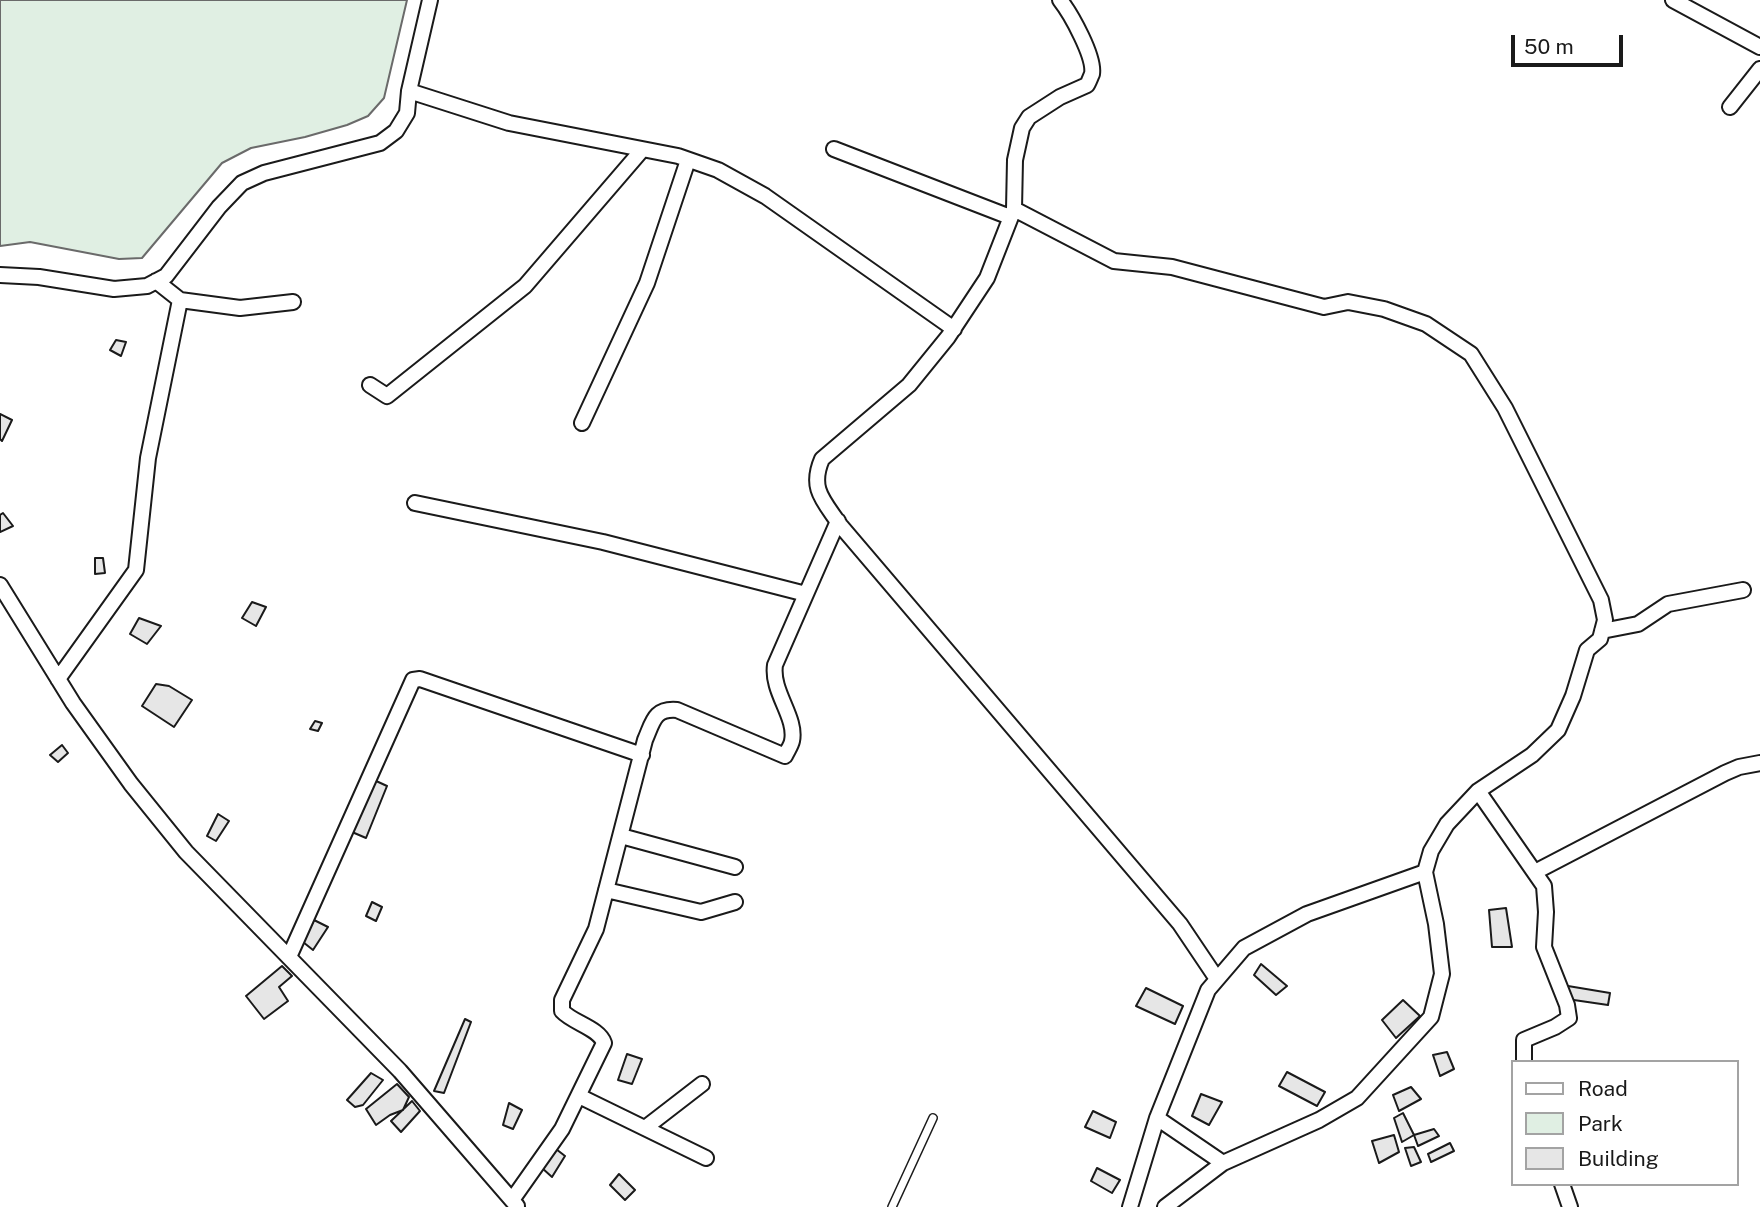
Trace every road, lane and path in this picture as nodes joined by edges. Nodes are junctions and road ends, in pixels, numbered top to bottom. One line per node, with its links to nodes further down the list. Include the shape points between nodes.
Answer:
1 (430, 0): 6 (street)
2 (1060, 0): 11 (street, via 1091,61 1092,75 1087,85 1060,96 1029,117 1022,128)
3 (1673, 0): 4 (street)
4 (1760, 47)
5 (1760, 69): 7 (street)
6 (409, 91): 9 (street, via 509,122); 13 (street, via 407,113 396,131 380,143 242,183 166,276)
7 (1730, 107)
8 (834, 149): 11 (street)
9 (642, 150): 10 (street); 17 (street, via 525,286 387,396)
10 (688, 160): 16 (street, via 718,170 765,196); 18 (street, via 647,284)
11 (1012, 213): 16 (street, via 987,278); 24 (street, via 1114,261 1172,267 1324,307 1348,302 1384,309 1426,324 1471,354 1505,408 1601,600)
12 (0, 275): 13 (street, via 39,276 114,289)
13 (156, 281): 14 (street)
14 (180, 300): 15 (street, via 240,307); 25 (street, via 148,458 136,570)
15 (293, 302)
16 (954, 329): 20 (street, via 909,385 822,460 815,474 817,490)
17 (370, 385)
18 (582, 423)
19 (415, 503): 23 (street, via 603,542)
20 (838, 521): 23 (street); 36 (street, via 1180,924)
21 (0, 585): 25 (street)
22 (1743, 590): 24 (street, via 1668,604 1638,624)
23 (806, 594): 26 (street, via 775,665 774,676 792,729 785,756 665,709 656,715)
24 (1602, 631): 28 (street, via 1587,650 1558,730 1532,755)
25 (58, 679): 35 (street, via 131,784 186,852)
26 (642, 755): 29 (street); 35 (street, via 413,680)
27 (1760, 763): 32 (street, via 1739,767)
28 (1478, 791): 31 (street, via 1447,824); 32 (street)
29 (621, 836): 30 (street); 33 (street)
30 (735, 867)
31 (1425, 872): 36 (street, via 1307,915 1244,948); 44 (street, via 1442,974 1431,1017 1357,1098)
32 (1535, 872): 37 (street, via 1544,886 1544,947 1569,1018 1524,1041)
33 (607, 890): 34 (street, via 701,912); 39 (street, via 596,929 562,1000 562,1011 569,1019 600,1035 604,1043)
34 (735, 902)
35 (289, 957): 46 (street, via 400,1071)
36 (1217, 979): 41 (street, via 1208,990)
37 (1524, 1060)
38 (702, 1084): 42 (street)
39 (579, 1096): 42 (street); 46 (street)
40 (933, 1118): 47 (lane)
41 (1157, 1118): 44 (street); 48 (street)
42 (645, 1128): 43 (street)
43 (706, 1158)
44 (1223, 1163): 49 (street)
45 (1563, 1186): 50 (street)
46 (515, 1203)
47 (892, 1207)
48 (1130, 1207)
49 (1165, 1207)
50 (1570, 1207)

